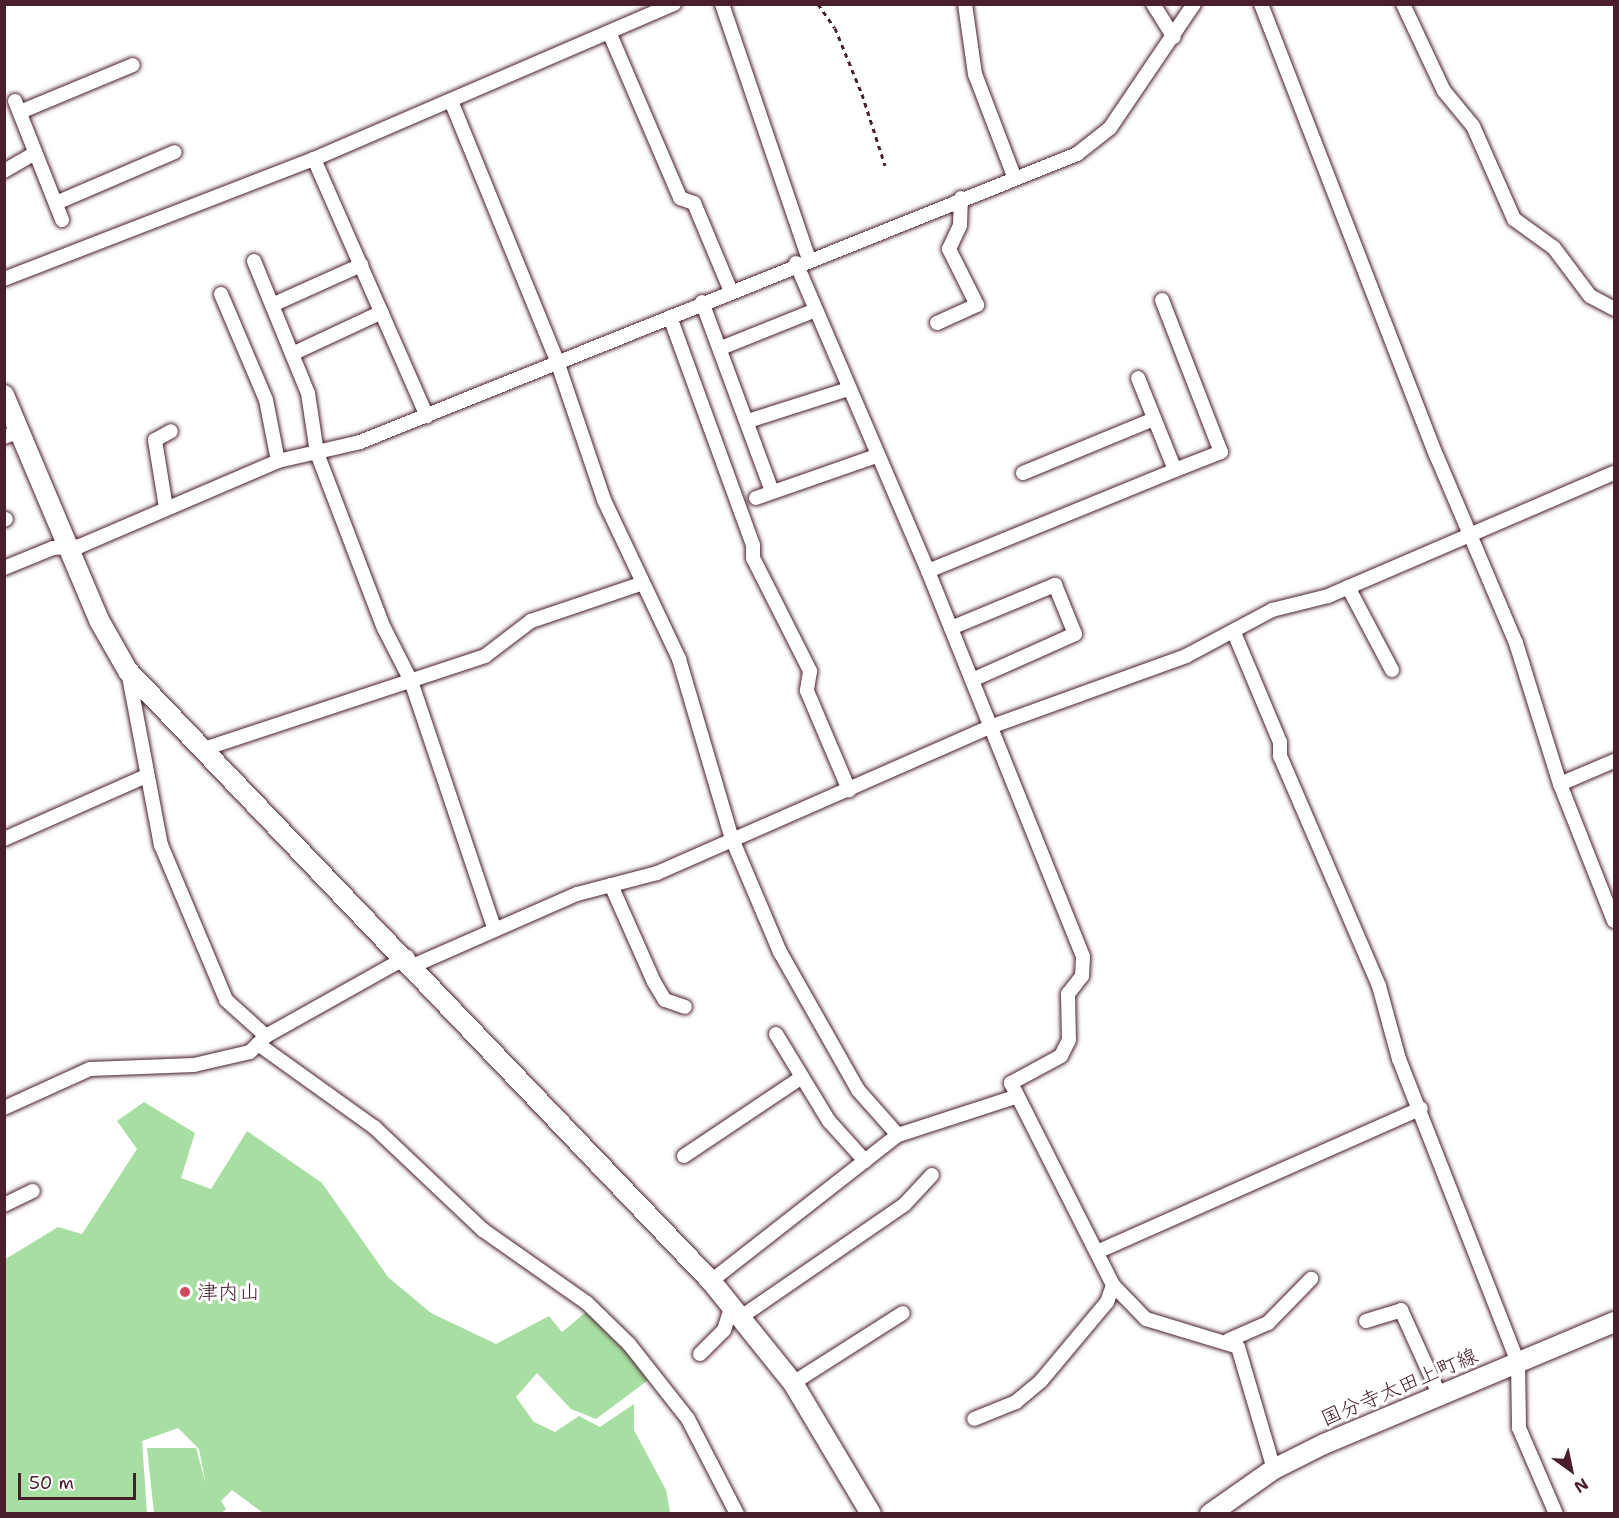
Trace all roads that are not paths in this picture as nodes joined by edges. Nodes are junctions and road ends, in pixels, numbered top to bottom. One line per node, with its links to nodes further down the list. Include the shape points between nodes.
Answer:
1 (674, 4): 8 (street)
2 (722, 4): 21 (street)
3 (965, 4): 16 (street, via 975,74)
4 (1153, 4): 9 (street)
5 (1194, 4): 9 (street)
6 (1261, 4): 54 (street, via 1424,424)
7 (1403, 4): 29 (street, via 1444,91 1473,126 1514,219 1554,248 1590,296)
8 (609, 32): 11 (street); 24 (street, via 680,198 694,203)
9 (1174, 37): 16 (street, via 1096,144)
10 (133, 64): 13 (street, via 17,106)
11 (450, 101): 14 (street); 36 (street)
12 (175, 152): 18 (street)
13 (35, 153): 15 (street); 18 (street)
14 (314, 159): 22 (street); 23 (street)
15 (4, 171)
16 (1015, 179): 17 (street)
17 (961, 198): 21 (street); 33 (street, via 960,225 949,249 977,305)
18 (56, 203): 19 (street)
19 (62, 220)
20 (254, 261): 28 (street)
21 (802, 261): 24 (street); 30 (street)
22 (361, 265): 28 (street); 31 (street)
23 (4, 279)
24 (730, 289): 27 (street)
25 (221, 294): 47 (street, via 266,400)
26 (1162, 300): 48 (street, via 1221,452)
27 (702, 302): 32 (street); 34 (street)
28 (272, 305): 35 (street)
29 (1614, 309)
30 (816, 310): 34 (street); 38 (street)
31 (382, 312): 35 (street); 40 (street)
32 (670, 317): 36 (street); 71 (street, via 753,545 753,558 810,671 807,691)
33 (937, 323)
34 (721, 348): 42 (street)
35 (292, 354): 45 (street, via 308,393)
36 (557, 361): 40 (street); 58 (street, via 604,500)
37 (1138, 378): 41 (street)
38 (848, 389): 42 (street); 46 (street)
39 (4, 395): 44 (street)
40 (427, 416): 45 (street)
41 (1154, 419): 48 (street); 49 (street)
42 (748, 421): 51 (street)
43 (171, 432): 53 (street, via 155,440)
44 (12, 434): 55 (street)
45 (317, 453): 47 (street); 65 (street, via 384,628)
46 (876, 456): 51 (street); 57 (street)
47 (278, 461): 53 (street)
48 (1175, 470): 57 (street)
49 (1023, 473)
50 (1614, 473): 54 (street)
51 (772, 491): 52 (street)
52 (756, 498)
53 (166, 508): 55 (street)
54 (1471, 532): 59 (street); 70 (street, via 1515,643)
55 (68, 548): 56 (street); 63 (street, via 112,649)
56 (4, 568)
57 (928, 571): 60 (street)
58 (640, 584): 65 (street, via 531,621 485,656); 73 (street, via 679,659)
59 (1348, 587): 61 (street, via 1272,610); 62 (street)
60 (951, 628): 64 (street); 64 (street, via 1055,585 1076,634)
61 (1235, 635): 66 (street, via 1041,714); 84 (street, via 1280,742 1280,756 1379,986 1399,1059)
62 (1392, 670)
63 (128, 671): 67 (street); 69 (street)
64 (972, 680): 66 (street)
65 (411, 681): 67 (street); 76 (street)
66 (990, 727): 71 (street); 82 (street, via 1083,957 1082,976 1068,994 1069,1040 1061,1056 1011,1083)
67 (204, 749): 77 (street)
68 (1614, 761): 70 (street)
69 (146, 776): 72 (street); 80 (street, via 161,845 207,960 226,1000)
70 (1560, 784): 75 (street)
71 (849, 790): 73 (street)
72 (4, 839)
73 (732, 839): 74 (street, via 657,873); 85 (street, via 809,1008 858,1090)
74 (611, 885): 76 (street); 78 (street, via 654,982 665,1000)
75 (1614, 921)
76 (494, 927): 77 (street)
77 (411, 961): 80 (street); 93 (street)
78 (685, 1007)
79 (776, 1034): 81 (street)
80 (262, 1040): 83 (street, via 250,1052 194,1065 90,1069); 106 (street, via 374,1127 483,1230 587,1303 621,1335 688,1419)
81 (802, 1077): 86 (street); 87 (street, via 829,1121)
82 (1015, 1097): 85 (street); 91 (street)
83 (4, 1108)
84 (1421, 1108): 91 (street); 101 (street)
85 (898, 1135): 87 (street)
86 (684, 1156)
87 (865, 1161): 93 (street)
88 (932, 1175): 95 (street, via 904,1205)
89 (33, 1191): 90 (street)
90 (4, 1205)
91 (1099, 1251): 94 (street)
92 (1311, 1279): 99 (street, via 1268,1323)
93 (711, 1281): 95 (street)
94 (1113, 1285): 99 (street, via 1146,1319 1184,1334); 104 (street, via 1107,1302 1041,1381 1016,1402)
95 (737, 1312): 100 (street); 102 (street)
96 (903, 1313): 102 (street)
97 (1366, 1321): 103 (street, via 1401,1310)
98 (1614, 1322): 101 (street, 国分寺太田上町線)
99 (1229, 1340): 105 (street, via 1238,1347)
100 (700, 1354)
101 (1518, 1362): 103 (street, 国分寺太田上町線); 109 (street, via 1519,1428)
102 (793, 1383): 107 (street)
103 (1441, 1398): 105 (street, 国分寺太田上町線)
104 (974, 1419)
105 (1274, 1469): 108 (street, 国分寺太田上町線)
106 (737, 1514)
107 (871, 1514)
108 (1210, 1514)
109 (1556, 1514)

